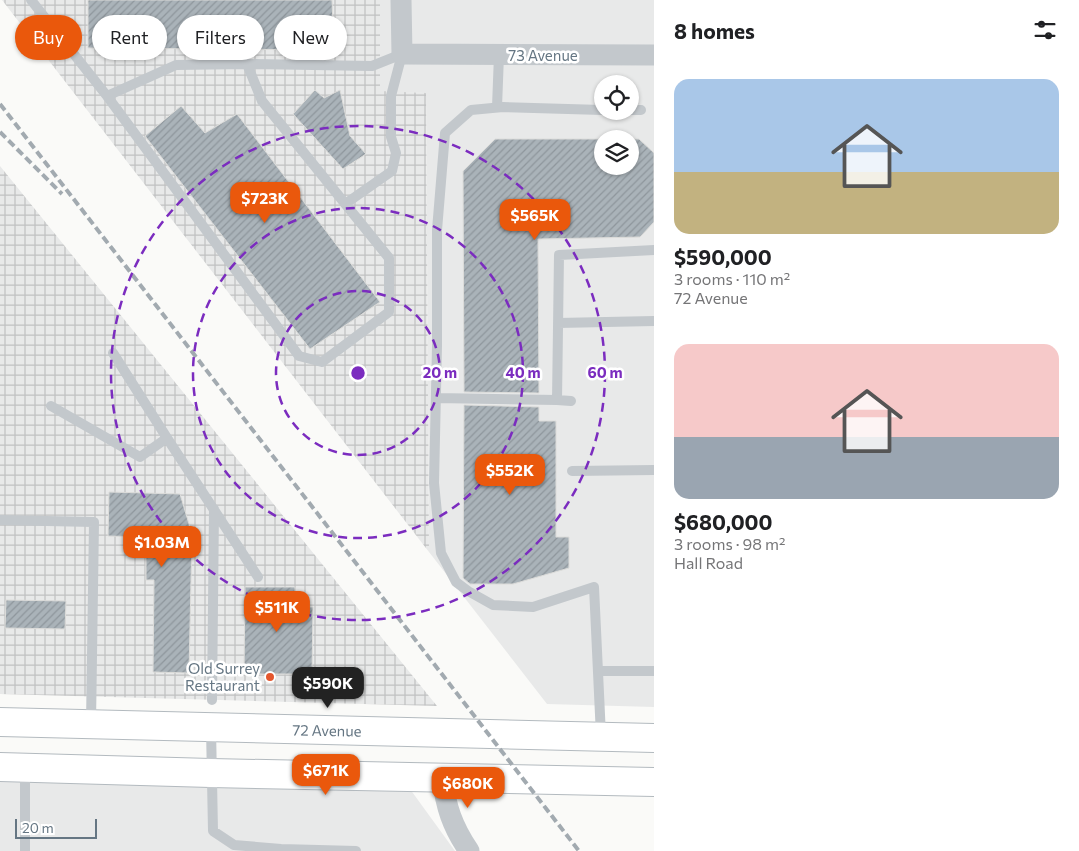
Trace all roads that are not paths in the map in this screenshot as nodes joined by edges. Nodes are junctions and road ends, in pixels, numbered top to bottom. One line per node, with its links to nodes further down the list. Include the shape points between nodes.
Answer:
1 (31, 0): 7 (lane)
2 (401, 0): 3 (street)
3 (402, 54): 4 (street, 73 Avenue); 6 (lane, via 372,66); 10 (lane, via 391,96 391,136 396,153 392,171)
4 (498, 54): 5 (street, 73 Avenue); 8 (lane)
5 (654, 55)
6 (247, 64): 7 (lane, via 176,65); 10 (lane, via 262,101)
7 (107, 96): 10 (lane, via 299,356 322,362 389,312 389,258)
8 (497, 107): 9 (lane); 15 (lane, via 471,110 445,133 437,230)
9 (594, 110)
10 (345, 204)
11 (654, 250): 13 (lane, via 559,255)
12 (654, 321): 13 (lane)
13 (558, 324): 16 (lane)
14 (112, 353): 19 (lane)
15 (436, 398): 16 (lane); 26 (lane, via 434,483 440,553 456,582 493,605 533,607 594,587)
16 (557, 400): 17 (lane)
17 (571, 401)
18 (51, 406): 19 (lane, via 140,457)
19 (167, 438): 22 (lane)
20 (572, 470): 21 (lane)
21 (654, 470)
22 (214, 510): 24 (lane); 27 (lane)
23 (0, 520): 29 (lane, via 94,522)
24 (258, 577)
25 (654, 670): 26 (lane)
26 (598, 671): 31 (lane)
27 (212, 700)
28 (0, 722): 29 (main road, 72 Avenue)
29 (90, 724): 30 (main road, 72 Avenue)
30 (211, 727): 31 (main road, 72 Avenue); 34 (lane)
31 (601, 737): 32 (main road, 72 Avenue)
32 (654, 738)
33 (12, 767): 34 (main road); 37 (lane)
34 (211, 773): 35 (main road); 38 (lane, via 213,831 234,845)
35 (442, 777): 36 (main road); 39 (street, via 450,816)
36 (654, 782)
37 (25, 851)
38 (356, 851)
39 (469, 851)

